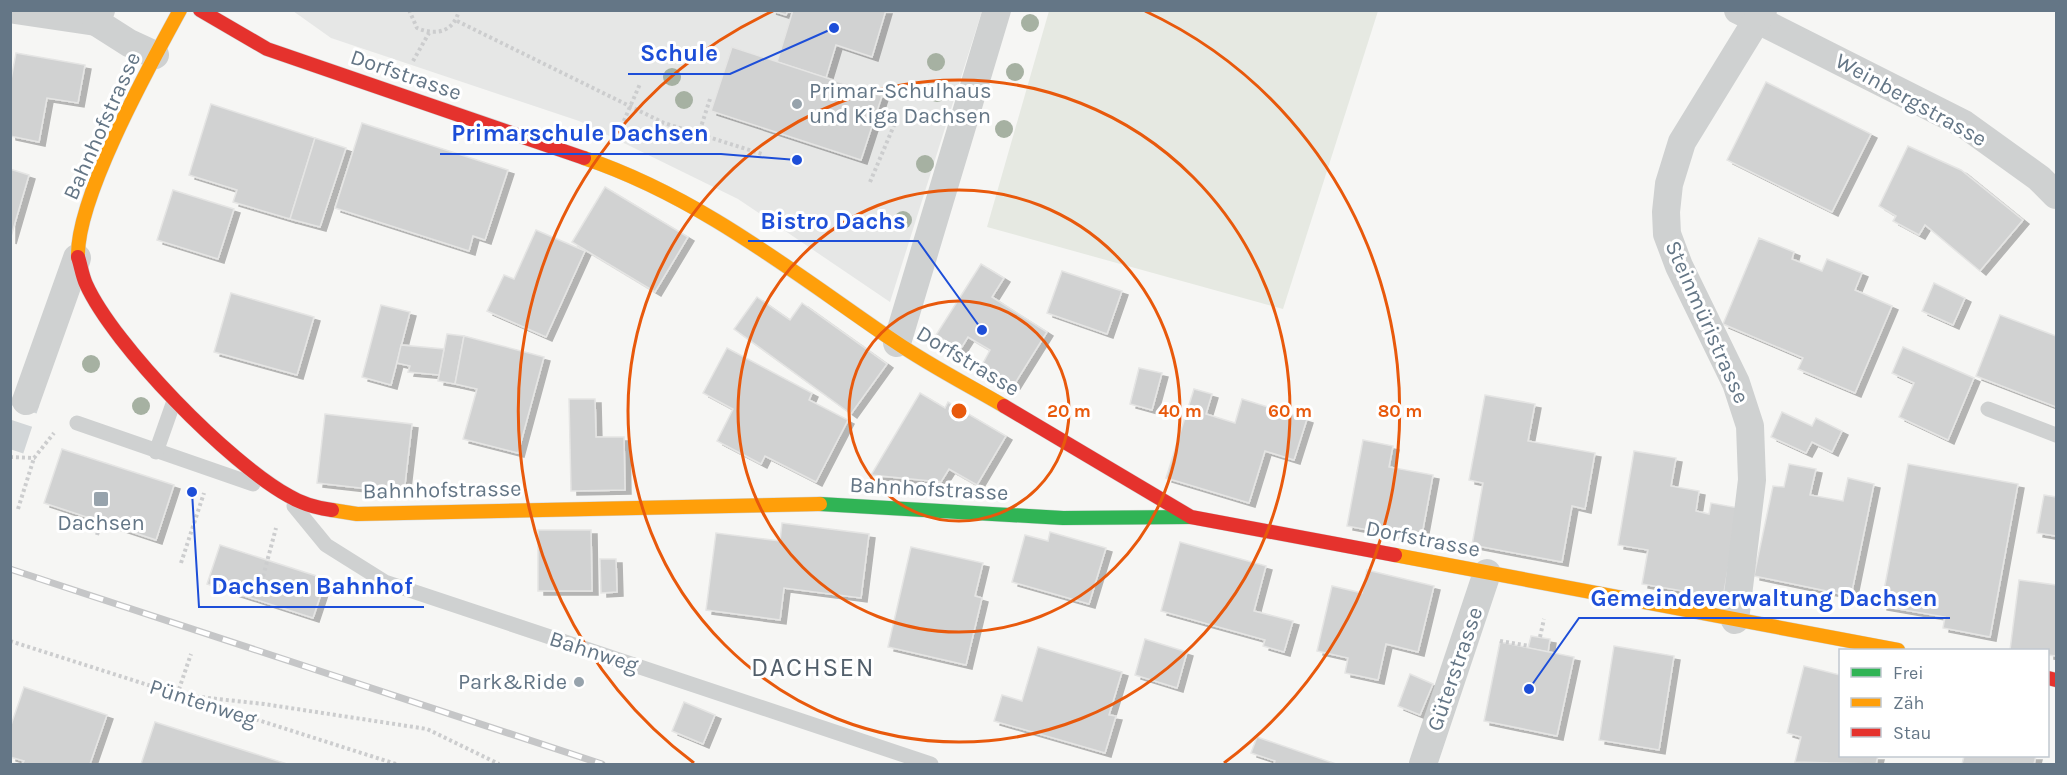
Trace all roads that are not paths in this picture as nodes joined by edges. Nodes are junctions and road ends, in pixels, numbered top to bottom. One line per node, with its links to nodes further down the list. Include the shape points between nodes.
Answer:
1 (15, 10): 6 (street)
2 (180, 10): 7 (street, Bahnhofstrasse)
3 (200, 10): 10 (street, Dorfstrasse, via 267,50 604,165 724,223)
4 (997, 10): 10 (street)
5 (1753, 13): 8 (street, Weinbergstrasse, via 1964,124 2039,178); 20 (street, Steinmüristrasse, via 1682,142 1669,184 1666,212 1667,234 1679,266 1736,383 1750,426 1752,480)
6 (99, 16): 7 (street, via 129,43)
7 (155, 55): 9 (street, Bahnhofstrasse, via 105,162 82,225)
8 (2056, 195)
9 (77, 258): 11 (street); 12 (street, Bahnhofstrasse, via 103,312)
10 (897, 343): 18 (street, Dorfstrasse)
11 (26, 401)
12 (174, 401): 16 (lane); 17 (street, Bahnhofstrasse, via 235,458)
13 (1988, 410): 15 (lane)
14 (77, 423): 16 (lane)
15 (2056, 435)
16 (156, 452): 17 (lane)
17 (285, 494): 18 (street, Bahnhofstrasse, via 323,510 357,514 795,502 1063,518); 22 (lane, Bahnweg, via 326,545 385,582)
18 (1191, 517): 19 (street, Dorfstrasse)
19 (1487, 573): 20 (street, Dorfstrasse); 23 (street, Güterstrasse)
20 (1735, 620): 21 (street, Dorfstrasse)
21 (1887, 649)
22 (931, 765)
23 (1423, 765)

